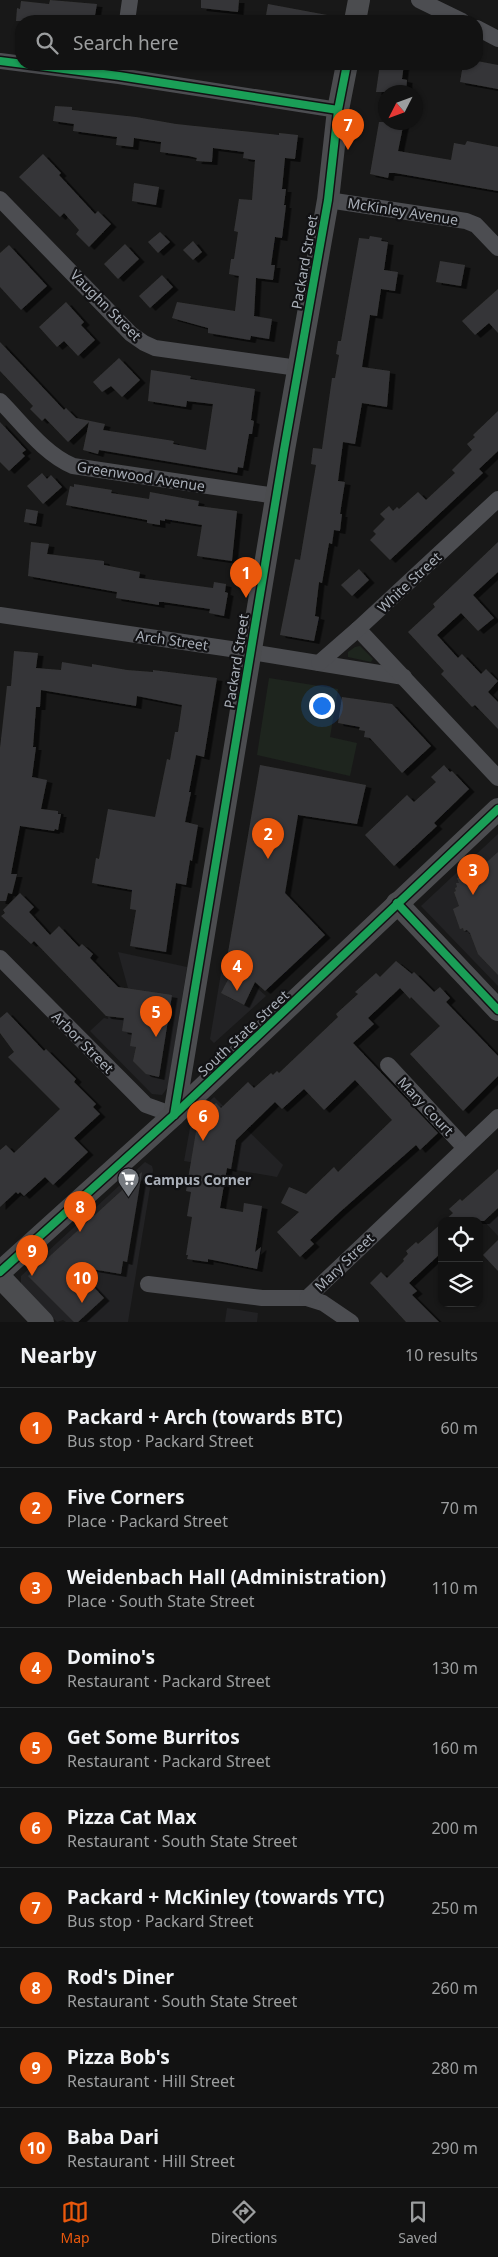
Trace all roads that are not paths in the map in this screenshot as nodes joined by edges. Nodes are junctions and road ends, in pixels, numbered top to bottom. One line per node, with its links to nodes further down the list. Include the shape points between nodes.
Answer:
1 (130, 0): 4 (street)
2 (359, 0): 5 (main road)
3 (419, 0): 6 (street)
4 (128, 15)
5 (356, 15)
6 (450, 15)
7 (483, 31): 8 (street)
8 (498, 39)
9 (0, 61): 10 (street)
10 (15, 62)
11 (120, 70): 13 (street)
12 (346, 70): 13 (main road, Packard Street)
13 (338, 110): 15 (main road, Packard Street)
14 (0, 199): 17 (street, Vaughn Street, via 144,343 155,348)
15 (328, 200): 16 (street, McKinley Avenue, via 466,221 476,225); 17 (main road, Packard Street)
16 (498, 248)
17 (298, 368): 19 (main road, Packard Street)
18 (0, 401): 19 (street, Greenwood Avenue, via 61,461 73,466)
19 (276, 496): 23 (main road, Packard Street)
20 (498, 499): 22 (street, White Street)
21 (0, 615): 23 (street, Arch Street)
22 (358, 630): 24 (street, White Street); 25 (street)
23 (251, 652): 24 (street, Arch Street); 32 (main road, Packard Street)
24 (319, 663): 25 (street, Arch Street)
25 (404, 677): 26 (street)
26 (498, 778)
27 (498, 809): 28 (main road, South State Street)
28 (397, 903): 30 (main road); 32 (main road, South State Street)
29 (0, 958): 32 (street, Arbor Street, via 146,1105)
30 (498, 1010)
31 (388, 1065): 34 (street, Mary Court)
32 (174, 1115): 35 (main road, South State Street)
33 (498, 1117): 34 (street, Mary Street)
34 (465, 1148): 38 (street, Mary Street)
35 (0, 1272)
36 (0, 1277): 39 (main road)
37 (148, 1284): 38 (street, Mary Street, via 262,1298)
38 (307, 1298): 40 (street, via 323,1303)
39 (43, 1322)
40 (351, 1322)

